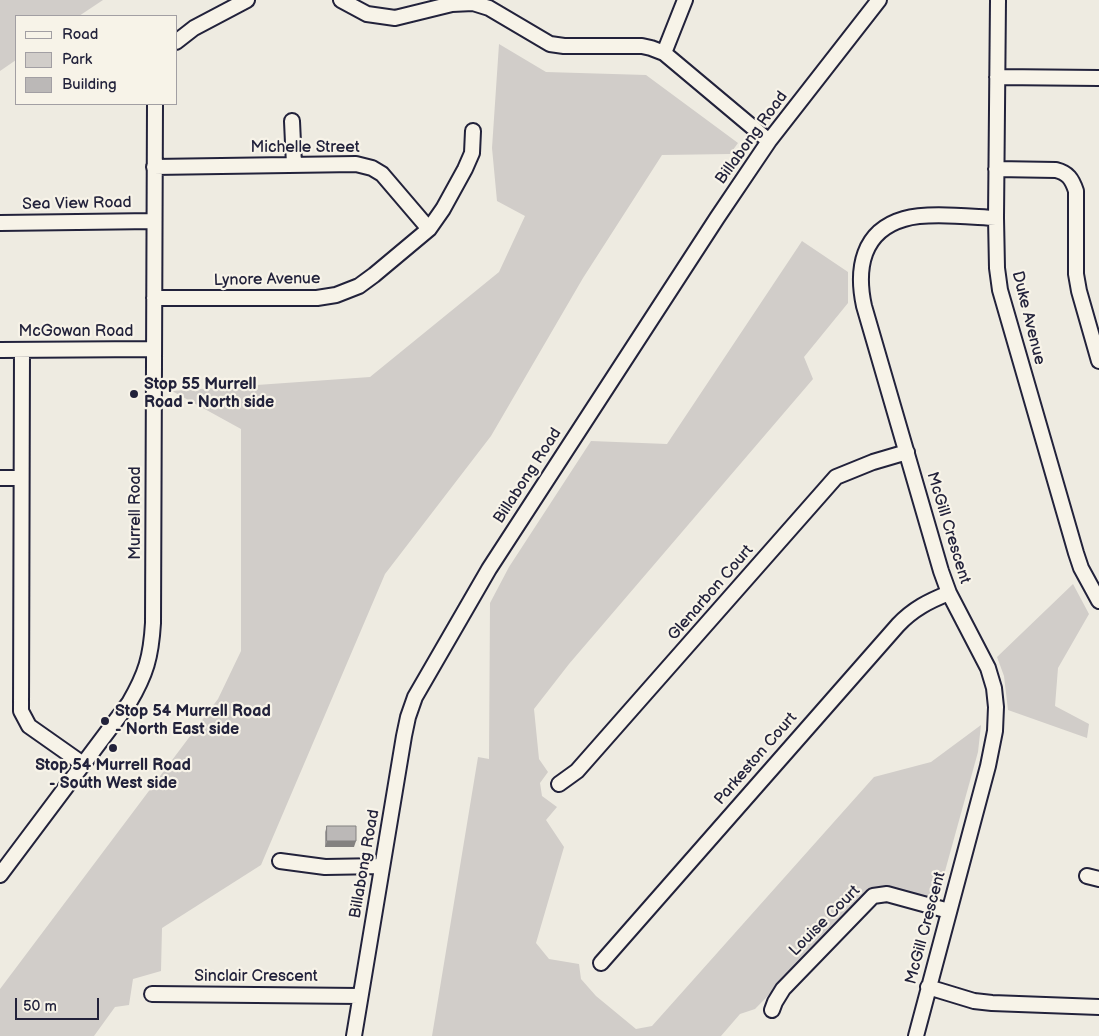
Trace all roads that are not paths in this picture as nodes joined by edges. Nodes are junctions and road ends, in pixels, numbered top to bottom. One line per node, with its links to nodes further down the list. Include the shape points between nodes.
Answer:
1 (247, 0): 6 (street, via 194,28)
2 (341, 0): 7 (street, via 368,14 395,18 452,4 473,3 489,8 550,44 642,46)
3 (685, 0): 7 (street)
4 (879, 0): 13 (street, Billabong Road)
5 (998, 0): 8 (street, Duke Avenue)
6 (178, 40)
7 (664, 53): 13 (street)
8 (997, 77): 9 (street); 16 (street, Duke Avenue)
9 (1099, 78)
10 (154, 105): 15 (street, Murrell Road)
11 (292, 121): 14 (street)
12 (473, 131): 20 (street, Lynore Avenue, via 472,153 465,169)
13 (770, 141): 34 (street, Billabong Road, via 555,466 489,570 415,697 404,736)
14 (294, 165): 15 (street, Michelle Street); 20 (street, Michelle Street, via 356,164 372,168 385,177)
15 (154, 166): 18 (street, Murrell Road)
16 (996, 169): 17 (street, Duke Avenue); 25 (street, via 1056,170 1071,179 1076,191 1077,282)
17 (996, 218): 26 (street, McGill Crescent, via 925,216 904,219 884,230 868,246 863,258 860,278 864,306); 30 (street, Duke Avenue, via 997,268 1003,303 1076,553)
18 (154, 221): 19 (street, Sea View Road); 21 (street, Murrell Road)
19 (0, 223)
20 (429, 229): 21 (street, Lynore Avenue, via 374,276 336,295)
21 (154, 298): 22 (street, Murrell Road)
22 (153, 349): 24 (street, McGowan Road); 31 (street, Murrell Road, via 151,653 144,676 129,703)
23 (0, 350): 24 (street, McGowan Road)
24 (22, 350): 28 (street)
25 (1099, 362)
26 (907, 452): 29 (street, McGill Crescent); 32 (street, Glenarbon Court, via 836,478 577,771)
27 (0, 478): 28 (street)
28 (21, 478): 31 (street, via 21,711 29,726)
29 (949, 594): 36 (street, McGill Crescent, via 991,677 996,707 988,766); 37 (street, Parkeston Court, via 922,605 898,625)
30 (1099, 601)
31 (83, 764): 35 (street, Murrell Road)
32 (559, 784)
33 (280, 861): 34 (street, via 325,867)
34 (382, 866): 40 (street, Billabong Road)
35 (0, 875)
36 (949, 911): 38 (street, McGill Crescent); 42 (street, Louise Court, via 887,894 873,896 789,983)
37 (601, 963)
38 (928, 987): 41 (street, via 992,1003); 44 (street, McGill Crescent)
39 (152, 994): 40 (street, Sinclair Crescent)
40 (360, 996): 43 (street, Billabong Road)
41 (1099, 1007)
42 (772, 1010)
43 (354, 1036)
44 (916, 1036)

